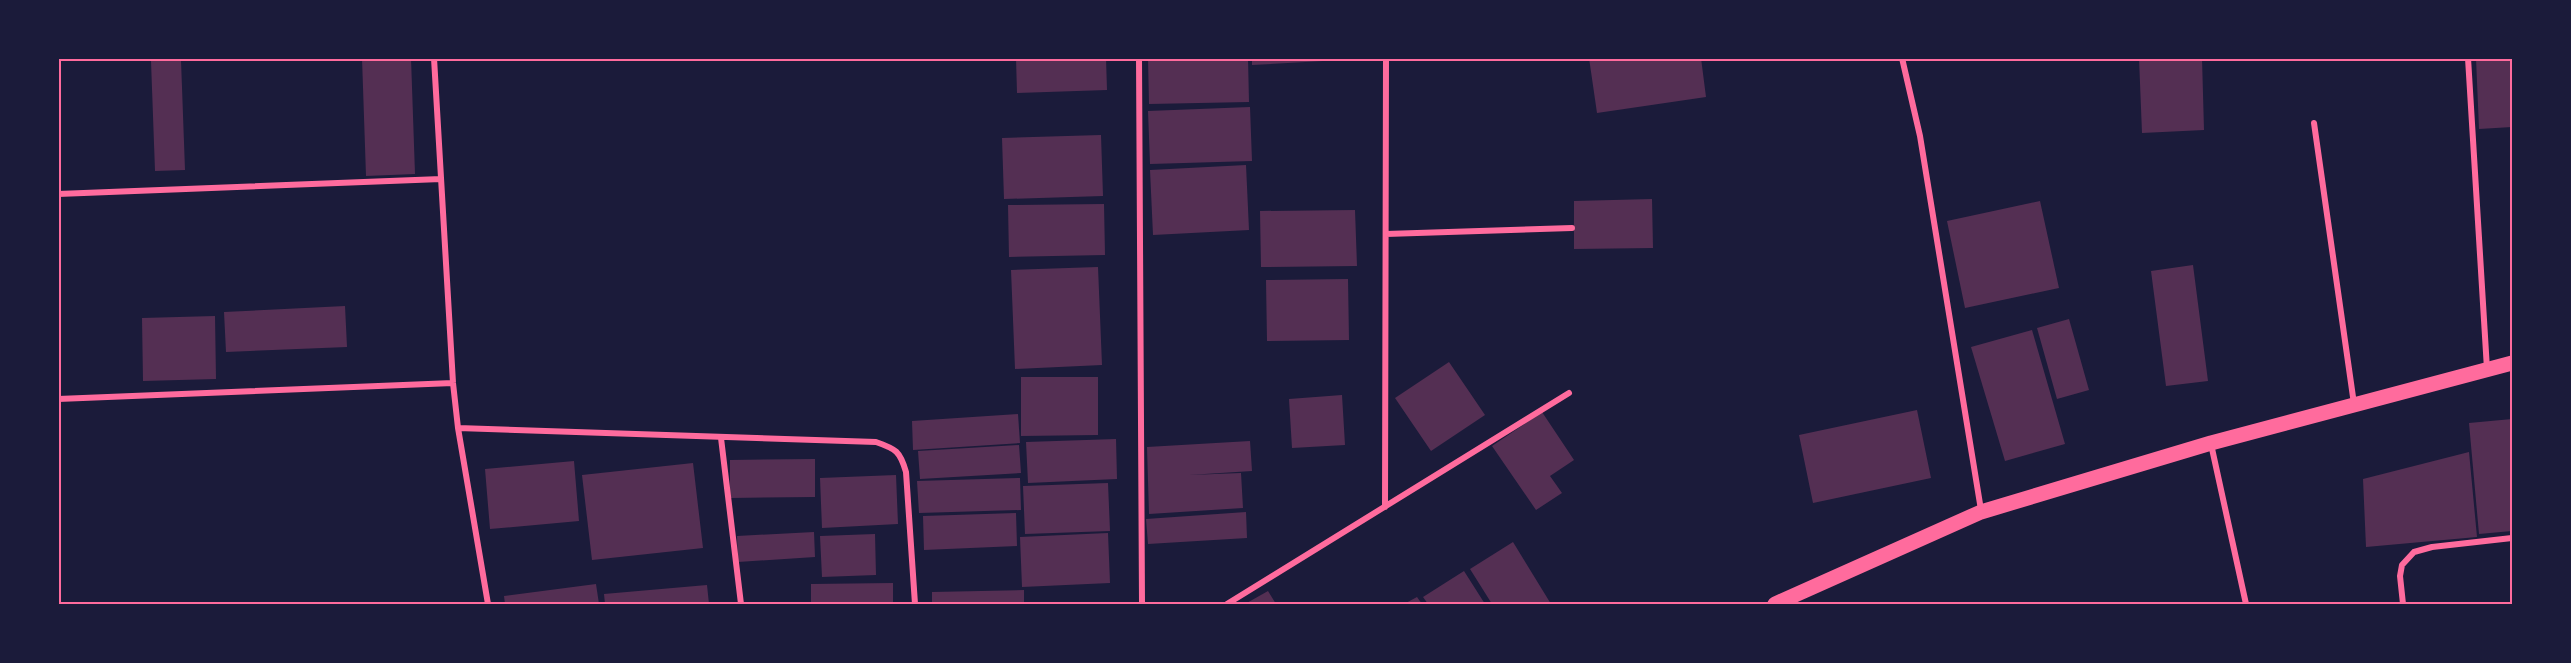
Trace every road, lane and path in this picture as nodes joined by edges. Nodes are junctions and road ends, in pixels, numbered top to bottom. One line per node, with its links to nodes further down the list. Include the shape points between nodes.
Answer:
1 (434, 58): 7 (street)
2 (1139, 58): 26 (street)
3 (1386, 58): 10 (street)
4 (1902, 58): 21 (street, via 1920,136)
5 (2468, 58): 12 (street)
6 (2314, 123): 16 (street)
7 (441, 179): 8 (street); 13 (street)
8 (58, 194)
9 (1572, 228): 10 (street)
10 (1386, 234): 20 (street)
11 (2512, 363): 12 (main road)
12 (2487, 369): 16 (main road)
13 (453, 383): 15 (street); 17 (street)
14 (1569, 393): 20 (street)
15 (58, 399)
16 (2354, 404): 19 (main road)
17 (458, 428): 18 (street); 23 (street)
18 (721, 438): 24 (street); 25 (street, via 876,442 895,449 906,472)
19 (2211, 443): 21 (main road); 29 (street)
20 (1385, 507): 27 (street)
21 (1981, 512): 28 (main road)
22 (2512, 538): 30 (street, via 2414,552 2402,565)
23 (488, 604)
24 (741, 604)
25 (915, 604)
26 (1142, 604)
27 (1227, 604)
28 (1775, 604)
29 (2247, 604)
30 (2403, 604)

